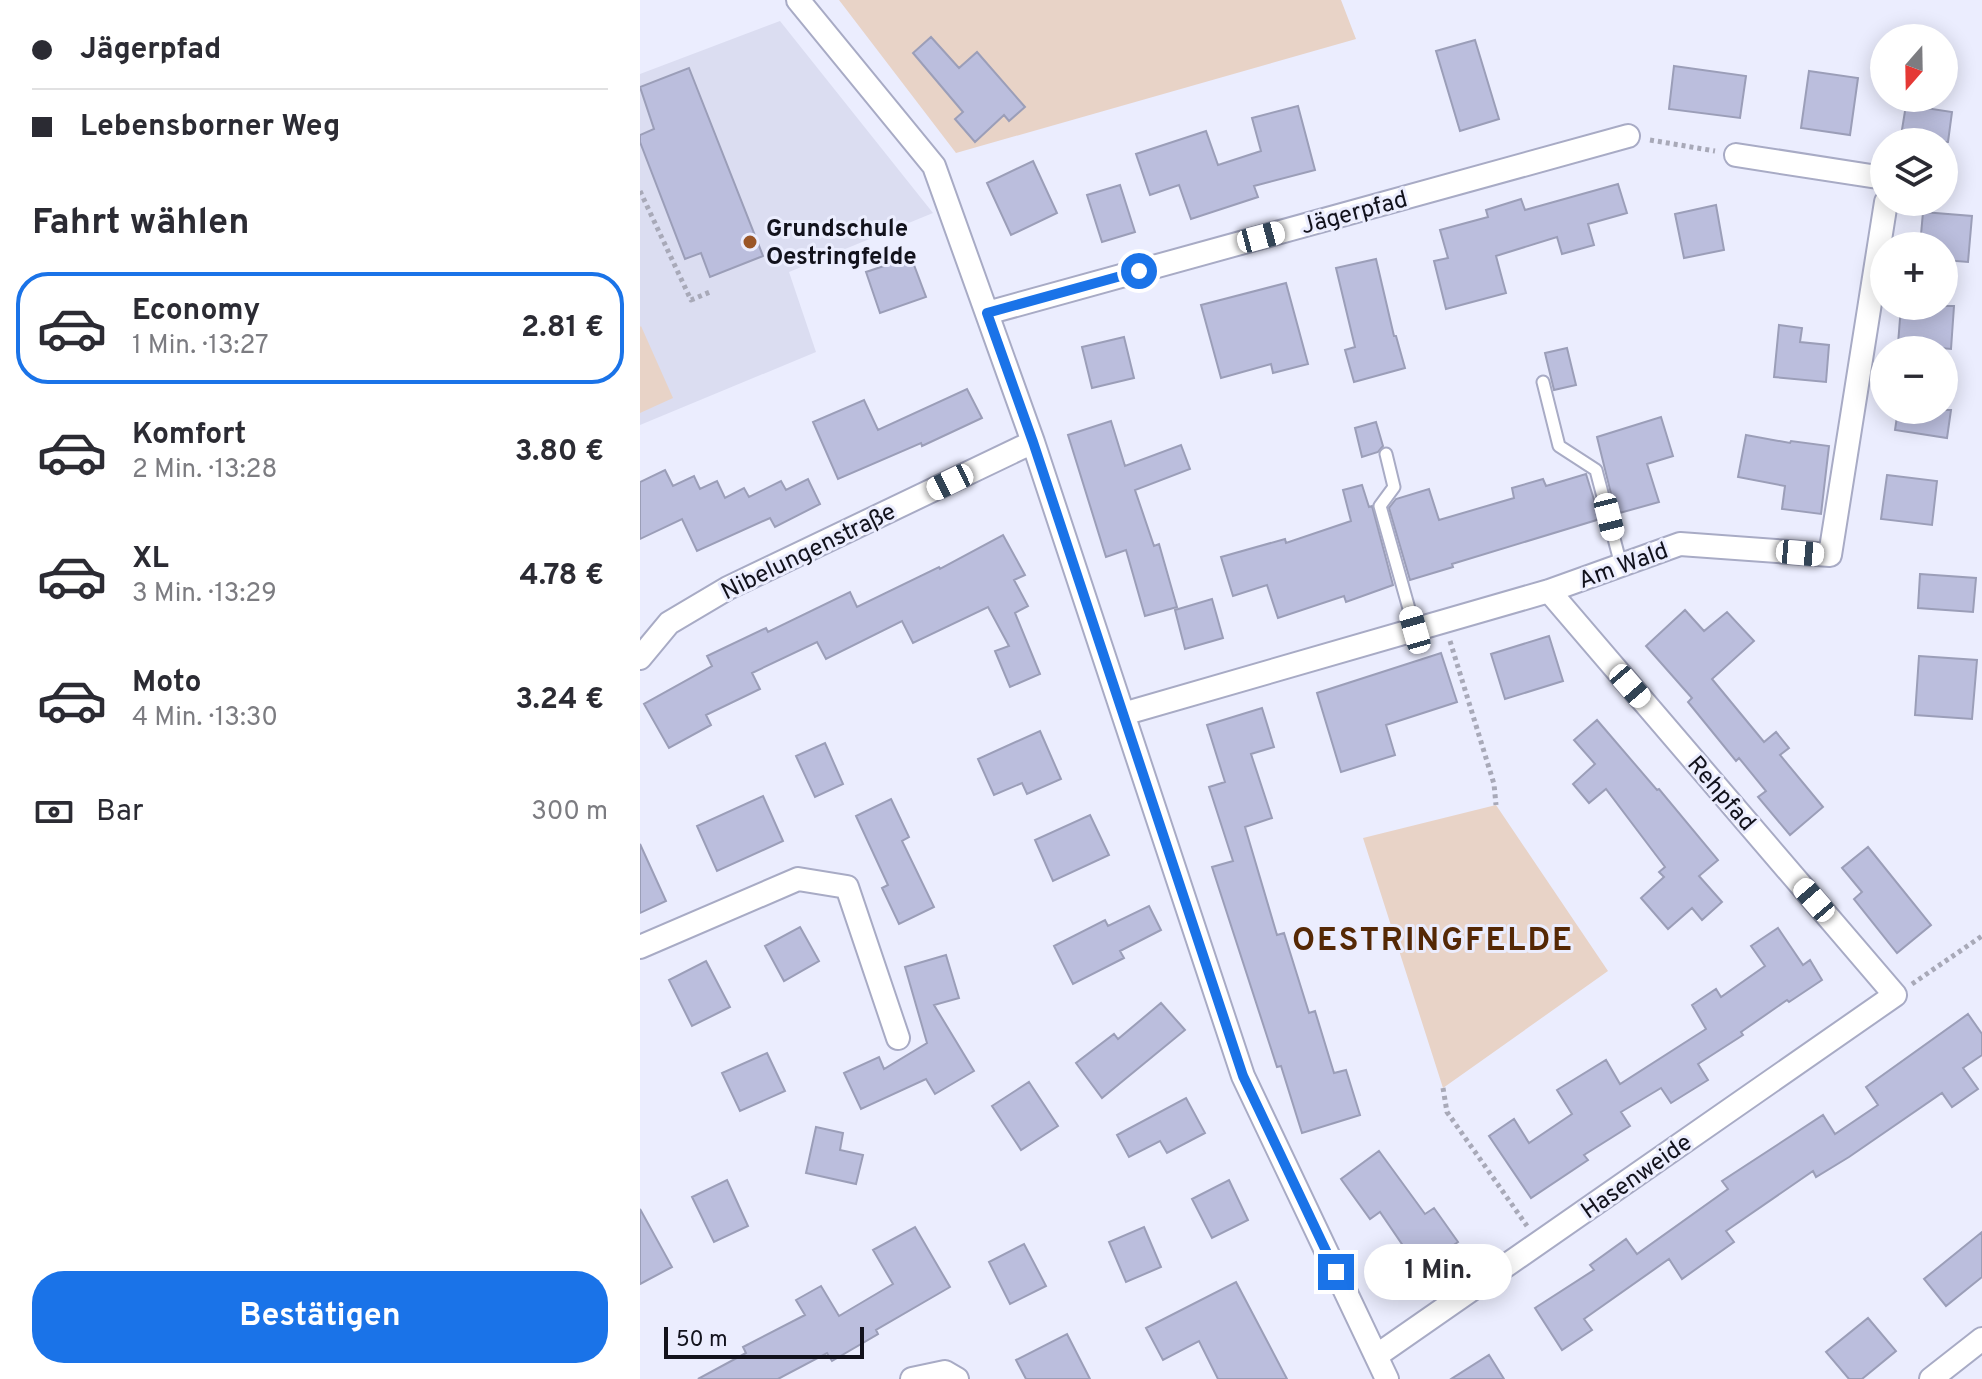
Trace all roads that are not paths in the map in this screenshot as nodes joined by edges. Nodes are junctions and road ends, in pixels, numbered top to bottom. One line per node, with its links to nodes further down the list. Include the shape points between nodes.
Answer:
1 (798, 0): 6 (street, via 934,166)
2 (1628, 136): 6 (street, Jägerpfad)
3 (1736, 155): 4 (street)
4 (1870, 176)
5 (1884, 216): 10 (street, Am Wald, via 1830,555 1680,544)
6 (987, 313): 8 (street)
7 (1543, 382): 10 (lane, via 1559,446 1596,470)
8 (1033, 442): 13 (street, Nibelungenstraße, via 728,588 669,623); 14 (street)
9 (1386, 454): 12 (lane, via 1394,487 1380,506)
10 (1621, 565): 11 (street, Am Wald)
11 (1549, 591): 12 (street, Am Wald); 16 (street, Rehpfad)
12 (1415, 630): 14 (street, Am Wald)
13 (640, 658)
14 (1123, 714): 19 (street, via 1243,1076)
15 (640, 947): 17 (street, via 798,879 847,887)
16 (1895, 995): 19 (street, Hasenweide)
17 (898, 1038)
18 (1982, 1339): 23 (street)
19 (1376, 1356): 22 (street)
20 (912, 1379): 21 (street, via 945,1372)
21 (957, 1379)
22 (1387, 1379)
23 (1931, 1379)

